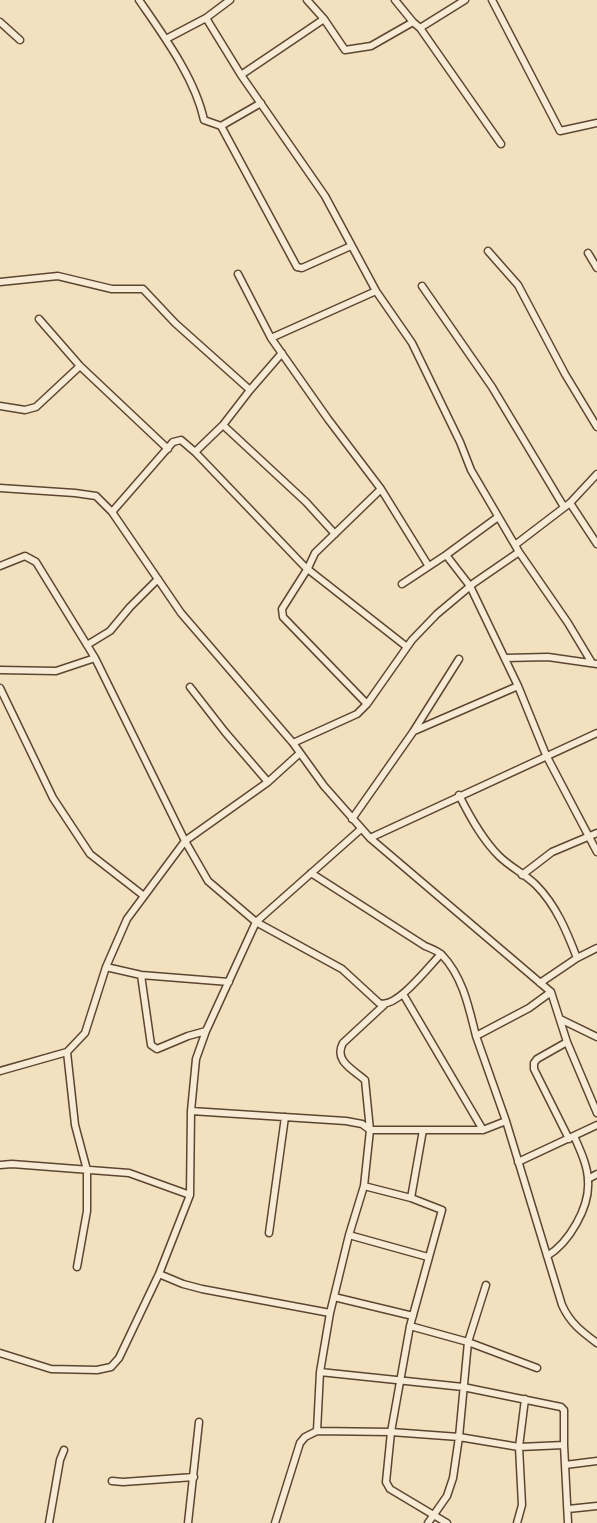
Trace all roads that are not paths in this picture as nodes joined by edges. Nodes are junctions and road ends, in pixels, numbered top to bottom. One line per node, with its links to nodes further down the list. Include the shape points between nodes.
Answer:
1 (139, 0): 12 (street)
2 (230, 0): 7 (street)
3 (307, 0): 8 (street)
4 (395, 0): 10 (street)
5 (465, 0): 11 (street)
6 (492, 0): 16 (street, via 560,130)
7 (206, 18): 12 (street); 14 (street)
8 (324, 19): 10 (street, via 345,50 371,46); 14 (street)
9 (0, 22): 13 (street)
10 (413, 22): 11 (street)
11 (420, 28): 18 (street)
12 (166, 39): 17 (street, via 200,101 204,120)
13 (20, 40)
14 (241, 75): 15 (street)
15 (261, 102): 17 (street); 19 (street, via 325,196)
16 (597, 123)
17 (221, 126): 19 (street, via 297,267 302,268)
18 (501, 144)
19 (351, 246): 26 (street)
20 (488, 251): 34 (street, via 518,285)
21 (588, 253): 22 (street)
22 (597, 268)
23 (238, 274): 28 (street)
24 (0, 282): 31 (street, via 58,276 112,289 143,289 174,323)
25 (422, 286): 41 (street, via 492,387)
26 (376, 291): 28 (street); 43 (street, via 412,343 471,470)
27 (39, 319): 30 (street)
28 (271, 338): 29 (street)
29 (282, 353): 31 (street); 39 (street)
30 (80, 366): 32 (street, via 36,407 25,410); 35 (street)
31 (250, 390): 33 (street)
32 (0, 406)
33 (224, 425): 36 (street); 44 (street, via 306,502)
34 (597, 427)
35 (168, 449): 36 (street, via 173,442 181,440); 42 (street)
36 (195, 452): 50 (street)
37 (597, 474): 40 (street)
38 (0, 488): 42 (street, via 96,496)
39 (381, 489): 44 (street); 48 (street)
40 (570, 503): 41 (street); 45 (street)
41 (564, 508): 46 (street)
42 (112, 512): 51 (street)
43 (498, 517): 46 (street); 47 (street)
44 (335, 534): 50 (street, via 315,553)
45 (597, 544)
46 (517, 548): 53 (street); 59 (street)
47 (446, 555): 48 (street); 53 (street)
48 (428, 565): 52 (street)
49 (0, 566): 54 (street, via 25,556 36,562)
50 (308, 568): 55 (street); 64 (street, via 282,609 283,617)
51 (158, 579): 54 (street, via 110,631); 67 (street, via 181,613)
52 (402, 584)
53 (470, 586): 55 (street, via 437,614); 57 (street)
54 (87, 645): 56 (street)
55 (407, 647): 64 (street)
56 (95, 658): 60 (street, via 56,671); 77 (street)
57 (505, 658): 59 (street, via 548,657); 61 (street)
58 (459, 659): 65 (street)
59 (594, 664)
60 (0, 670)
61 (518, 686): 65 (street); 69 (street)
62 (190, 687): 70 (street)
63 (0, 688): 81 (street, via 53,798 90,854)
64 (367, 704): 67 (street, via 357,714)
65 (413, 732): 72 (street)
66 (597, 732): 69 (street)
67 (294, 744): 68 (street)
68 (300, 753): 70 (street); 72 (street)
69 (546, 755): 71 (street); 75 (street)
70 (268, 782): 77 (street)
71 (459, 795): 76 (street); 80 (street, via 486,842)
72 (352, 819): 73 (street)
73 (361, 829): 76 (street); 79 (street)
74 (597, 833): 75 (street)
75 (590, 837): 78 (street); 80 (street, via 552,852)
76 (370, 838): 89 (street)
77 (185, 841): 81 (street); 82 (street, via 208,881)
78 (597, 852)
79 (311, 873): 82 (street); 84 (street)
80 (522, 875): 85 (street, via 536,885 556,910)
81 (144, 896): 86 (street, via 127,919)
82 (256, 922): 88 (street); 92 (street, via 342,968)
83 (597, 948): 85 (street)
84 (441, 954): 91 (street); 95 (street, via 458,976)
85 (577, 958): 89 (street)
86 (106, 968): 87 (street); 98 (street, via 85,1033)
87 (141, 975): 88 (street); 94 (street, via 154,1048)
88 (229, 982): 94 (street)
89 (540, 982): 90 (street)
90 (551, 992): 93 (street); 95 (street)
91 (403, 994): 92 (street); 107 (street)
92 (384, 1005): 105 (street, via 344,1043 340,1056 365,1080)
93 (560, 1019): 96 (street); 97 (street)
94 (206, 1031): 100 (street, via 196,1059)
95 (476, 1036): 103 (street)
96 (597, 1037)
97 (567, 1042): 101 (street); 108 (street, via 537,1059 534,1069)
98 (67, 1052): 99 (street); 111 (street, via 75,1125)
99 (0, 1071)
100 (191, 1111): 102 (street); 115 (street)
101 (597, 1113)
102 (285, 1117): 105 (street, via 346,1121 362,1124); 117 (street)
103 (506, 1121): 107 (street); 109 (street)
104 (597, 1125): 108 (street)
105 (370, 1130): 106 (street); 114 (street)
106 (423, 1130): 107 (street); 116 (street)
107 (483, 1130)
108 (572, 1137): 109 (street); 113 (street)
109 (518, 1162): 119 (street)
110 (0, 1165): 111 (street)
111 (87, 1170): 115 (street, via 129,1172); 121 (street, via 86,1211)
112 (597, 1174): 113 (street)
113 (588, 1179): 119 (street, via 580,1217 564,1242)
114 (364, 1186): 116 (street); 118 (street)
115 (190, 1194): 122 (street)
116 (410, 1198): 120 (street, via 442,1210)
117 (269, 1233)
118 (349, 1235): 120 (street); 124 (street)
119 (547, 1256): 129 (street, via 567,1317 578,1330)
120 (428, 1257): 126 (street)
121 (77, 1267)
122 (159, 1274): 125 (street, via 202,1289); 130 (street, via 119,1358 111,1367 97,1370 51,1369)
123 (486, 1285): 128 (street)
124 (334, 1297): 125 (street); 126 (street)
125 (330, 1312): 132 (street)
126 (413, 1316): 127 (street)
127 (410, 1326): 128 (street); 133 (street)
128 (468, 1342): 131 (street); 134 (street)
129 (597, 1343)
130 (0, 1353)
131 (537, 1368)
132 (320, 1372): 133 (street); 137 (street)
133 (399, 1381): 134 (street); 138 (street)
134 (463, 1386): 135 (street); 139 (street)
135 (525, 1399): 140 (street, via 563,1408); 141 (street)
136 (199, 1422): 145 (street)
137 (317, 1431): 138 (street); 152 (street, via 300,1443)
138 (390, 1432): 139 (street); 149 (street, via 387,1486)
139 (459, 1436): 141 (street); 149 (street, via 453,1478 447,1496)
140 (564, 1445): 141 (street); 144 (street)
141 (519, 1447): 155 (street, via 522,1505)
142 (64, 1450): 150 (street)
143 (597, 1461): 144 (street)
144 (565, 1465): 148 (street)
145 (194, 1477): 146 (street); 151 (street)
146 (112, 1481)
147 (597, 1506): 148 (street)
148 (568, 1510): 156 (street)
149 (434, 1516): 153 (street); 154 (street)
150 (49, 1523)
151 (188, 1523)
152 (275, 1523)
153 (428, 1523)
154 (448, 1523)
155 (517, 1523)
156 (568, 1523)

